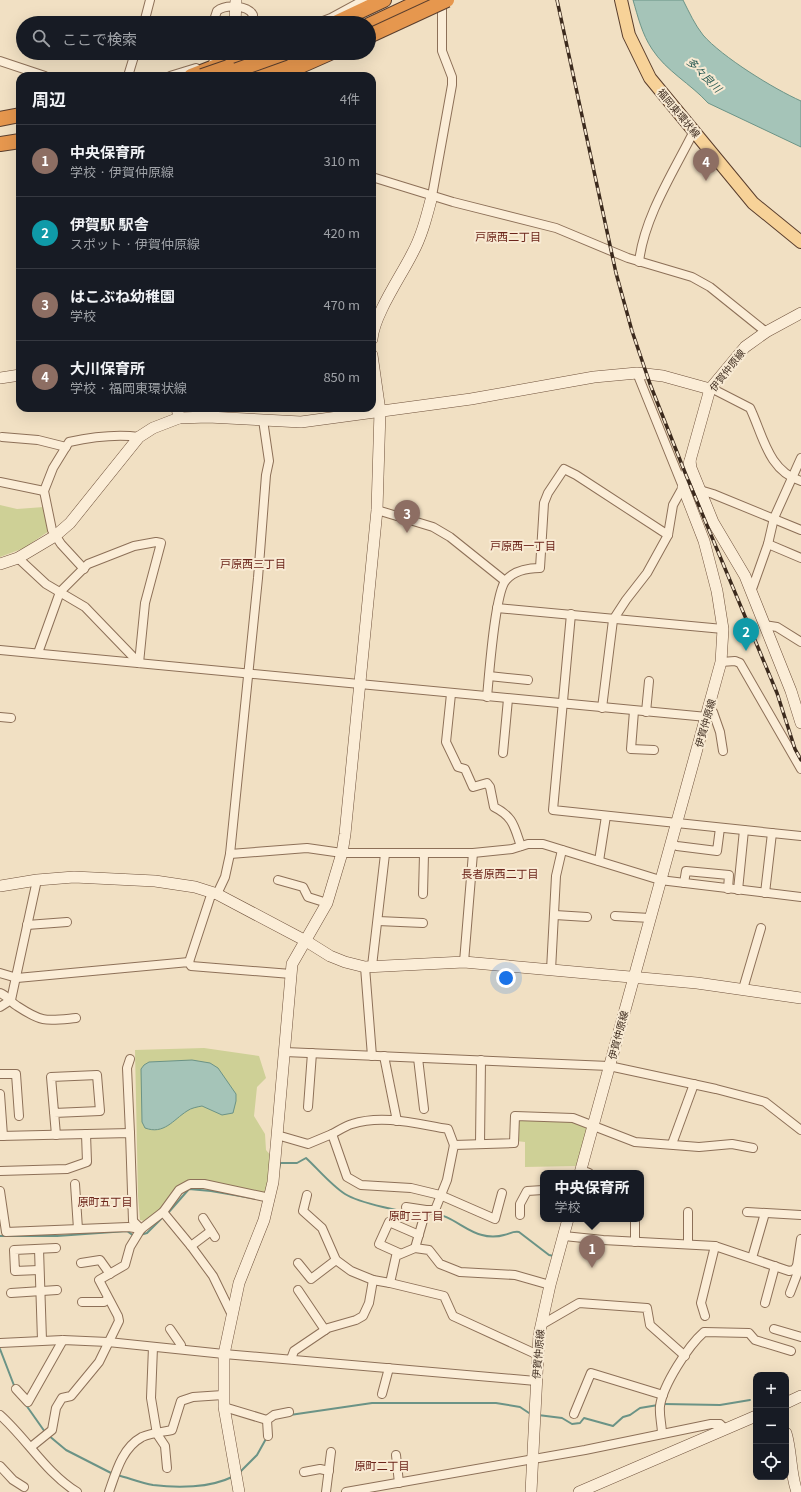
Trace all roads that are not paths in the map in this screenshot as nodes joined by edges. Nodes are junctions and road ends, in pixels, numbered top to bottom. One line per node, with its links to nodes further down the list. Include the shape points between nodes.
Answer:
1 (150, 0): 11 (street)
2 (364, 0): 15 (street)
3 (368, 0): 16 (highway)
4 (384, 0): 17 (highway)
5 (402, 0): 18 (highway)
6 (421, 0): 19 (highway)
7 (430, 0): 20 (highway)
8 (621, 0): 46 (main road, 福岡東環状線, via 630,35 650,78)
9 (445, 3): 21 (highway, bridge); 52 (street, via 442,51 452,77 452,85)
10 (236, 4): 12 (street, via 220,8); 13 (street); 14 (street, via 251,10)
11 (146, 16)
12 (216, 16)
13 (235, 16)
14 (253, 16)
15 (335, 16)
16 (339, 16)
17 (350, 16)
18 (369, 16)
19 (376, 22)
20 (376, 27)
21 (376, 33)
22 (133, 60): 33 (street)
23 (219, 60): 34 (street)
24 (226, 60): 35 (highway)
25 (235, 60): 38 (street)
26 (244, 60): 36 (highway, bridge)
27 (265, 60): 37 (highway, bridge)
28 (288, 60): 39 (highway)
29 (298, 60): 40 (highway)
30 (314, 60): 41 (highway)
31 (0, 61): 32 (street)
32 (33, 72)
33 (129, 72)
34 (184, 72)
35 (200, 72)
36 (213, 72)
37 (231, 72)
38 (235, 72)
39 (257, 72)
40 (268, 72)
41 (287, 72)
42 (16, 116): 43 (highway)
43 (0, 119)
44 (16, 126): 45 (highway)
45 (0, 128)
46 (694, 131): 53 (main road, 福岡東環状線, via 753,203); 54 (street, via 641,242)
47 (16, 134): 48 (highway)
48 (0, 136)
49 (16, 141): 50 (highway)
50 (0, 144)
51 (376, 178): 52 (street)
52 (432, 196): 54 (street, via 556,228); 56 (street, via 414,252 392,288)
53 (801, 242)
54 (639, 262): 57 (street, via 692,276)
55 (801, 313): 57 (street, 伊賀仲原線)
56 (376, 325)
57 (766, 332): 62 (street, 伊賀仲原線, via 745,347)
58 (637, 373): 62 (street, via 663,376); 63 (street, via 594,377 471,399); 75 (street)
59 (16, 376): 60 (street)
60 (0, 378)
61 (376, 384): 63 (street)
62 (710, 389): 72 (street, 伊賀仲原線); 73 (street, via 750,408 764,446 779,467)
63 (380, 411): 65 (street); 78 (street)
64 (373, 412): 67 (street, via 301,422)
65 (376, 412)
66 (178, 413): 67 (street, via 195,417); 69 (street)
67 (263, 420): 101 (street, via 269,461)
68 (2, 437): 70 (street, via 38,440)
69 (139, 437): 70 (street, via 122,435 86,439 70,442); 82 (street, via 70,523)
70 (66, 447): 77 (street, via 47,478)
71 (801, 458): 73 (street)
72 (689, 461): 75 (street, 伊賀仲原線); 76 (street)
73 (797, 480): 79 (street)
74 (0, 482): 77 (street)
75 (683, 487): 81 (street, via 674,504); 95 (street, 伊賀仲原線, via 704,541 717,591)
76 (700, 490): 79 (street); 90 (street, via 713,522 739,564)
77 (44, 491): 82 (street, via 52,530)
78 (377, 510): 88 (street, via 438,530); 105 (street)
79 (774, 518): 80 (street); 83 (street)
80 (801, 530)
81 (668, 534): 88 (street, via 564,469 544,503 540,568 522,569); 93 (street, via 648,573)
82 (56, 536): 84 (street); 87 (street)
83 (768, 544): 85 (street); 90 (street)
84 (18, 558): 86 (street); 89 (street, via 35,575)
85 (801, 558)
86 (0, 564)
87 (84, 569): 89 (street); 99 (street, via 88,564 134,546 161,543 145,604)
88 (505, 581): 91 (street)
89 (60, 592): 98 (street); 99 (street, via 85,607)
90 (751, 592): 94 (street)
91 (497, 608): 92 (street); 102 (street)
92 (571, 614): 93 (street); 109 (street)
93 (613, 620): 95 (street); 110 (street)
94 (764, 625): 96 (street, via 777,627); 116 (street)
95 (723, 629): 100 (street, 伊賀仲原線)
96 (801, 642)
97 (0, 650): 98 (street)
98 (38, 653): 99 (street)
99 (139, 662): 101 (street)
100 (721, 662): 113 (street, 伊賀仲原線); 120 (street, via 740,663)
101 (248, 674): 105 (street); 131 (street)
102 (489, 676): 103 (street); 107 (street)
103 (528, 680)
104 (649, 681): 112 (street)
105 (360, 686): 106 (street); 130 (street)
106 (450, 694): 107 (street); 128 (street, via 447,746 458,767 464,769 473,787 487,783 490,787 494,806 503,812 517,829)
107 (487, 697): 108 (street)
108 (508, 699): 109 (street); 119 (street)
109 (562, 704): 110 (street); 121 (street, via 553,810)
110 (602, 708): 111 (street)
111 (634, 711): 112 (street); 117 (street, via 631,749)
112 (646, 712): 113 (street)
113 (708, 714): 118 (street, via 713,712); 122 (street, 伊賀仲原線)
114 (0, 717): 115 (street)
115 (11, 718)
116 (801, 723)
117 (654, 750)
118 (723, 751)
119 (503, 753)
120 (801, 769)
121 (606, 816): 122 (street); 135 (street)
122 (677, 823): 123 (street); 127 (street, 伊賀仲原線)
123 (720, 828): 124 (street); 127 (street, via 717,851)
124 (744, 830): 125 (street); 142 (street)
125 (772, 833): 126 (street); 144 (street)
126 (801, 836)
127 (671, 843): 138 (street, 伊賀仲原線)
128 (521, 846): 129 (street, via 543,844); 134 (street)
129 (562, 850): 135 (street); 148 (street, via 556,876)
130 (342, 853): 131 (street, via 307,848); 132 (street); 147 (street)
131 (230, 854): 143 (street, via 225,877)
132 (385, 854): 133 (street); 152 (street)
133 (424, 854): 134 (street); 145 (street)
134 (473, 854): 159 (street)
135 (599, 861): 138 (street)
136 (37, 880): 140 (street); 143 (street, via 74,877 155,881 177,883); 155 (street)
137 (278, 880): 147 (street, via 303,887 308,897)
138 (660, 880): 139 (street); 151 (street, 伊賀仲原線)
139 (684, 883): 141 (street); 141 (street, via 686,871 729,875)
140 (0, 886)
141 (728, 889): 142 (street)
142 (738, 890): 144 (street)
143 (215, 893): 157 (street); 158 (street)
144 (765, 893): 146 (street)
145 (423, 894)
146 (801, 897)
147 (327, 903): 157 (street)
148 (555, 915): 150 (street); 161 (street)
149 (615, 916): 151 (street)
150 (588, 917)
151 (650, 918): 165 (street, 伊賀仲原線)
152 (378, 921): 154 (street); 160 (street)
153 (67, 922): 155 (street)
154 (423, 923)
155 (28, 925): 164 (street)
156 (761, 928): 166 (street)
157 (306, 941): 160 (street, via 330,956); 163 (street, via 292,964)
158 (189, 962): 163 (street, via 191,966); 164 (street)
159 (464, 962): 160 (street); 161 (street)
160 (368, 966): 174 (street)
161 (551, 970): 165 (street)
162 (0, 973): 164 (street)
163 (291, 974): 172 (street)
164 (17, 978): 169 (street)
165 (633, 978): 166 (street); 179 (street, 伊賀仲原線)
166 (743, 990): 168 (street)
167 (0, 993): 169 (street)
168 (801, 998)
169 (11, 1000): 170 (street); 171 (street, via 41,1020)
170 (0, 1007)
171 (76, 1018)
172 (285, 1052): 173 (street); 194 (street)
173 (312, 1053): 174 (street); 183 (street)
174 (372, 1056): 175 (street)
175 (384, 1056): 176 (street); 187 (street)
176 (418, 1058): 178 (street); 184 (street)
177 (130, 1059): 190 (street, via 127,1068)
178 (481, 1060): 179 (street); 196 (street)
179 (609, 1066): 181 (street); 188 (street, 伊賀仲原線)
180 (0, 1074): 186 (street, via 16,1074)
181 (694, 1084): 189 (street, via 765,1102); 197 (street)
182 (0, 1094): 195 (street)
183 (308, 1107)
184 (424, 1109)
185 (54, 1113): 185 (street, via 51,1077 97,1075 100,1111); 193 (street)
186 (19, 1116)
187 (397, 1121): 192 (street, via 374,1119 351,1124); 198 (street, via 448,1129)
188 (592, 1127): 196 (street, via 573,1118 515,1116 514,1143); 197 (street, via 635,1142); 200 (street, 伊賀仲原線)
189 (801, 1130)
190 (130, 1133): 191 (street); 221 (street, via 133,1221)
191 (86, 1134): 193 (street); 201 (street, via 87,1162 66,1169)
192 (332, 1134): 194 (street, via 308,1144); 207 (street, via 346,1177 352,1181 361,1185 411,1188)
193 (56, 1135): 195 (street)
194 (277, 1135): 208 (street)
195 (2, 1136)
196 (480, 1144): 198 (street)
197 (672, 1144): 199 (street, via 699,1147 732,1144)
198 (454, 1145): 207 (street, via 447,1180)
199 (753, 1148)
200 (583, 1170)
201 (0, 1171)
202 (75, 1184): 220 (street)
203 (540, 1190): 215 (street, via 527,1191 520,1204)
204 (0, 1191): 220 (street, via 6,1232)
205 (502, 1193): 207 (street, via 496,1219)
206 (307, 1195): 234 (street, via 304,1211 322,1228)
207 (440, 1195): 210 (street, via 435,1210)
208 (270, 1198): 211 (street, via 197,1183 179,1190); 252 (street, via 264,1220 243,1270)
209 (406, 1207): 210 (street)
210 (426, 1210): 222 (street)
211 (163, 1212): 221 (street); 227 (street)
212 (688, 1212): 226 (street)
213 (747, 1212): 214 (street)
214 (765, 1213): 216 (street); 233 (street)
215 (520, 1215)
216 (801, 1215)
217 (203, 1218): 227 (street, via 213,1234)
218 (567, 1222): 223 (street, 伊賀仲原線)
219 (635, 1222): 225 (street)
220 (78, 1229): 221 (street)
221 (141, 1229): 240 (street, via 130,1247 125,1265)
222 (419, 1234): 230 (street); 232 (street, via 389,1222 379,1244)
223 (564, 1236): 225 (street); 243 (street, 伊賀仲原線)
224 (801, 1239): 238 (street)
225 (635, 1242): 226 (street)
226 (688, 1244): 228 (street)
227 (191, 1246): 252 (street, via 212,1276)
228 (715, 1246): 233 (street); 253 (street, via 701,1303)
229 (56, 1248): 231 (street)
230 (415, 1248): 232 (street); 243 (street, via 429,1250 440,1264 460,1272 515,1275)
231 (39, 1249): 239 (street); 239 (street, via 14,1250 15,1271)
232 (399, 1253): 242 (street, via 396,1256)
233 (752, 1258): 237 (street)
234 (336, 1260): 236 (street, via 311,1279); 241 (street, via 350,1271)
235 (82, 1263): 240 (street, via 100,1260)
236 (298, 1263)
237 (775, 1266): 238 (street, via 789,1271); 251 (street)
238 (799, 1266): 248 (street)
239 (39, 1270): 246 (street)
240 (110, 1274): 249 (street, via 99,1280)
241 (373, 1280): 242 (street); 257 (street, via 369,1303 363,1316)
242 (390, 1283): 267 (street, via 444,1296 453,1316)
243 (550, 1285): 254 (street, 伊賀仲原線)
244 (58, 1290): 246 (street)
245 (298, 1290): 257 (street)
246 (41, 1291): 247 (street); 259 (street)
247 (11, 1293)
248 (790, 1293)
249 (108, 1299): 250 (street, via 104,1302); 261 (street, via 118,1316 118,1322)
250 (82, 1302)
251 (765, 1303)
252 (232, 1315): 266 (street)
253 (705, 1316)
254 (541, 1325): 267 (street, 伊賀仲原線); 268 (street, via 579,1302 647,1308 650,1325)
255 (170, 1329): 264 (street, via 181,1345)
256 (774, 1329): 258 (street)
257 (325, 1330): 269 (street, via 294,1351)
258 (801, 1337)
259 (42, 1340): 260 (street); 262 (street)
260 (63, 1340): 261 (street); 272 (street, via 28,1402)
261 (108, 1342): 263 (street); 289 (street, via 92,1373 71,1396 62,1398 56,1408 52,1430)
262 (0, 1343)
263 (153, 1347): 264 (street); 285 (street, via 151,1398)
264 (180, 1350): 266 (street)
265 (791, 1351): 268 (street, via 755,1340 749,1333 704,1332)
266 (224, 1354): 269 (street); 274 (street)
267 (538, 1355): 271 (street, 伊賀仲原線)
268 (685, 1356): 275 (street)
269 (290, 1359): 270 (street)
270 (389, 1368): 271 (street); 273 (street)
271 (536, 1381): 292 (street, 伊賀仲原線)
272 (16, 1389)
273 (382, 1394)
274 (223, 1395): 278 (street); 285 (street, via 193,1397 181,1401 172,1430)
275 (663, 1395): 280 (street, via 591,1373); 286 (street, via 660,1406)
276 (801, 1396): 277 (street)
277 (789, 1402)
278 (224, 1407): 283 (street); 301 (street)
279 (289, 1412): 283 (street, via 274,1415)
280 (574, 1414)
281 (0, 1415): 289 (street)
282 (753, 1417): 284 (street)
283 (267, 1420): 287 (street)
284 (725, 1429): 286 (street, via 720,1424 711,1424); 305 (street)
285 (157, 1434): 294 (street, via 165,1446); 300 (street, via 142,1437 129,1449 121,1459)
286 (662, 1434): 292 (street)
287 (268, 1436)
288 (789, 1444): 306 (street, via 792,1479)
289 (31, 1447): 299 (street, via 53,1473)
290 (331, 1452): 295 (street)
291 (396, 1455): 297 (street)
292 (532, 1460): 297 (street); 304 (street, 伊賀仲原線)
293 (0, 1466): 298 (street, via 12,1480)
294 (168, 1468)
295 (329, 1471): 296 (street, via 320,1469); 302 (street)
296 (304, 1472)
297 (399, 1483): 303 (street)
298 (24, 1487)
299 (77, 1492)
300 (109, 1492)
301 (239, 1492)
302 (326, 1492)
303 (346, 1492)
304 (531, 1492)
305 (579, 1492)
306 (797, 1492)

